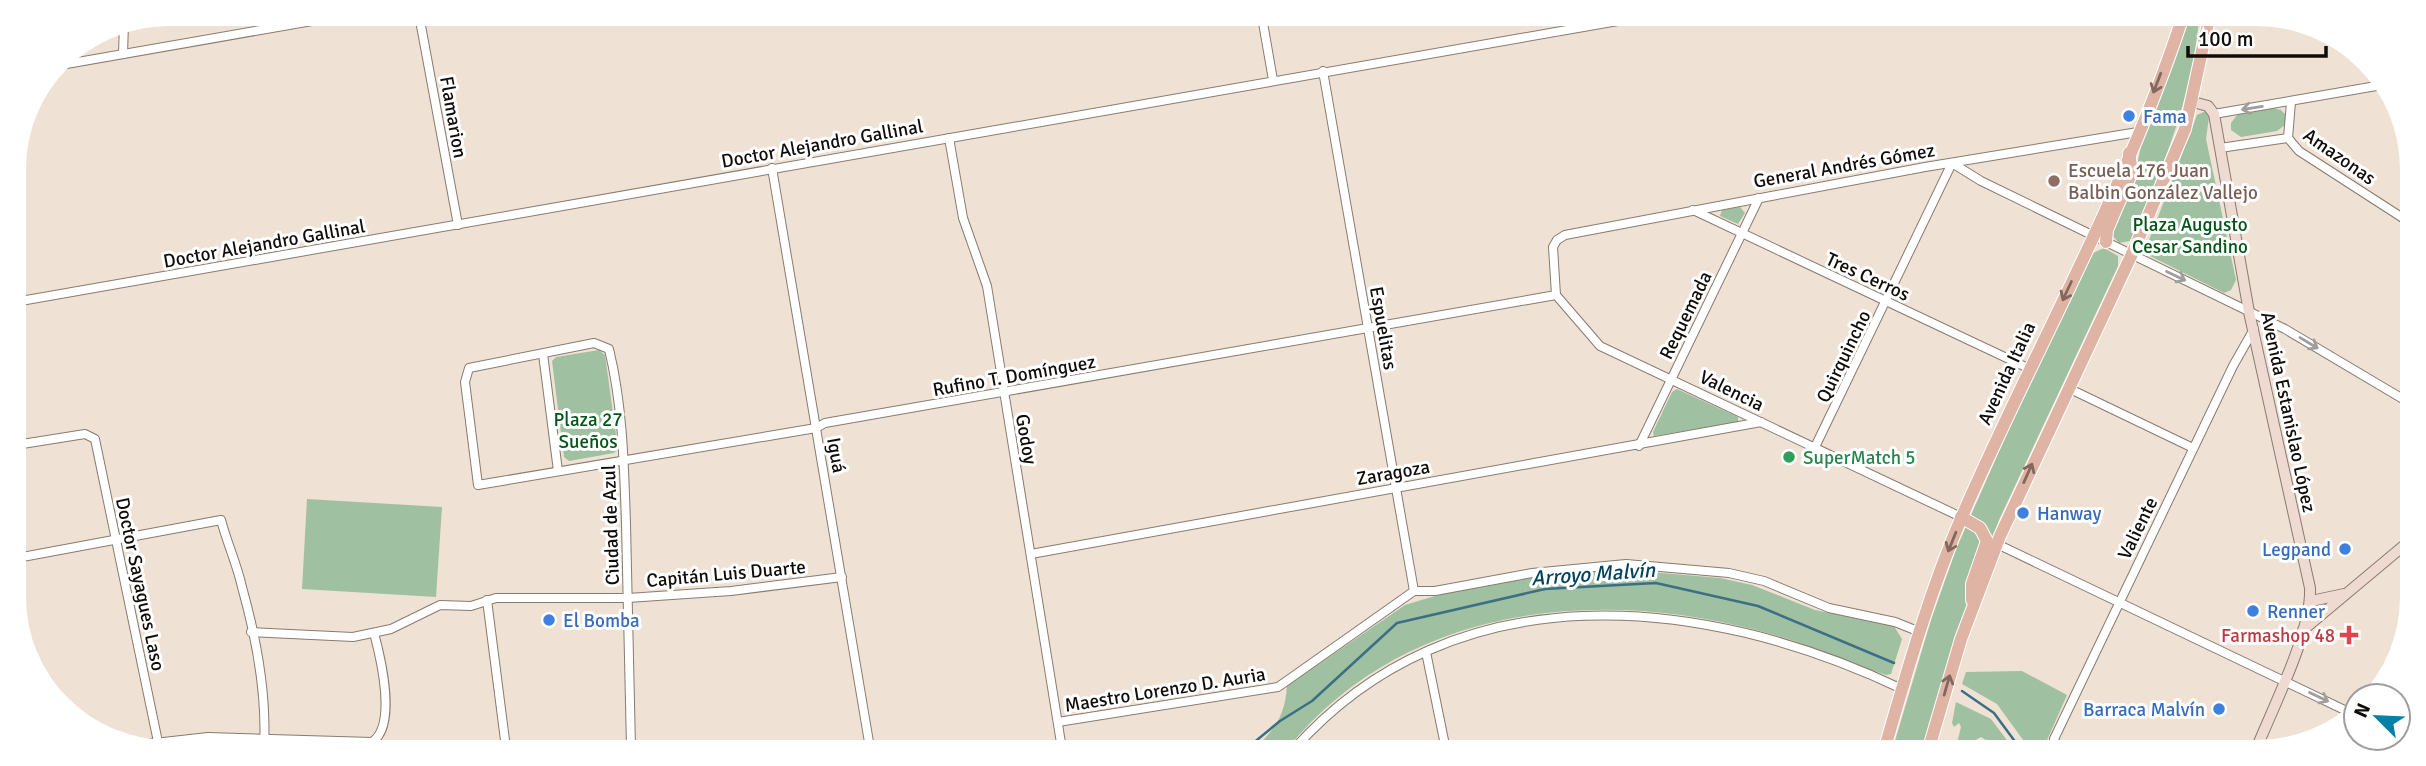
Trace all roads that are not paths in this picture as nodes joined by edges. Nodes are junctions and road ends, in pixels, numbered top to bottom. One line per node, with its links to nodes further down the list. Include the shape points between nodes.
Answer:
1 (287, 26): 10 (street)
2 (421, 26): 28 (street, Flamarion)
3 (1264, 26): 13 (street)
4 (1588, 26): 12 (street, Doctor Alejandro Gallinal)
5 (2179, 26): 18 (main road, Avenida Italia, one-way to 18)
6 (2204, 26): 9 (main road)
7 (2208, 26): 9 (main road)
8 (124, 34): 10 (street)
9 (2205, 45): 15 (main road)
10 (123, 54): 11 (street)
11 (74, 63)
12 (1323, 71): 13 (street, Doctor Alejandro Gallinal); 37 (street, Espuelitas)
13 (1273, 80): 19 (street, Doctor Alejandro Gallinal)
14 (2373, 87): 16 (street)
15 (2193, 102): 17 (street); 32 (main road)
16 (2291, 102): 17 (street, one-way to 17); 20 (street, Amazonas)
17 (2214, 114): 21 (street, Avenida Estanislao López)
18 (2138, 132): 22 (main road, Avenida Italia); 23 (street, General Andrés Gómez)
19 (949, 138): 24 (street, Doctor Alejandro Gallinal); 43 (street, Godoy, via 963,218 987,286)
20 (2288, 138): 21 (street, Amazonas); 27 (street, Amazonas, via 2299,150)
21 (2220, 148): 36 (street, Avenida Estanislao López)
22 (2129, 153): 30 (main road, Avenida Italia); 31 (main road, via 2132,172)
23 (1952, 163): 25 (street, General Andrés Gómez); 30 (street); 35 (street, Quirquincho)
24 (772, 168): 28 (street, Doctor Alejandro Gallinal); 46 (street, Iguá)
25 (1759, 198): 26 (street, General Andrés Gómez); 29 (street, Requemada)
26 (1693, 210): 29 (street, Tres Cerros); 33 (street, General Andrés Gómez, via 1565,235 1553,247)
27 (2400, 216)
28 (458, 225): 34 (street, Doctor Alejandro Gallinal)
29 (1743, 234): 35 (street, Tres Cerros); 41 (street, Requemada)
30 (2093, 235): 31 (street); 40 (main road, Avenida Italia, one-way to 40)
31 (2106, 242): 32 (street)
32 (2132, 254): 36 (street, one-way to 36); 42 (main road)
33 (1556, 295): 37 (street, Rufino T. Domínguez); 41 (street, Valencia, via 1600,346)
34 (27, 300)
35 (1887, 302): 40 (street, Tres Cerros); 49 (street, Quirquincho)
36 (2249, 312): 38 (street, Avenida Estanislao López); 44 (street, one-way to 44)
37 (1368, 328): 43 (street, Rufino T. Domínguez); 53 (street, Espuelitas)
38 (2254, 330): 50 (street, Valiente); 65 (street, Avenida Estanislao López)
39 (543, 354): 51 (street, Ciudad de Azul, via 594,343 606,345 620,412); 52 (street); 52 (street, Rufino T. Domínguez, via 476,366 466,373 478,485)
40 (2030, 369): 54 (main road, Avenida Italia)
41 (1671, 379): 45 (street, Valencia); 48 (street, Requemada)
42 (2068, 388): 50 (street); 56 (main road, one-way to 42)
43 (1004, 394): 46 (street, Rufino T. Domínguez); 58 (street, Godoy)
44 (2400, 396)
45 (1761, 422): 48 (street, Zaragoza); 49 (street, Valencia)
46 (817, 428): 51 (street, Rufino T. Domínguez); 60 (street, Iguá)
47 (26, 444): 55 (street, Doctor Sayagues Laso, via 91,435 95,439)
48 (1639, 446): 53 (street, Zaragoza)
49 (1815, 447): 54 (street, Valencia)
50 (2193, 448): 66 (street, Valiente)
51 (624, 461): 52 (street, Rufino T. Domínguez); 63 (street, Ciudad de Azul)
52 (558, 471)
53 (1396, 487): 58 (street, Zaragoza); 61 (street, Espuelitas)
54 (1961, 517): 67 (main road, via 1980,528 1987,541 1972,584); 70 (main road, Avenida Italia, one-way to 70)
55 (116, 538): 59 (street); 69 (street, via 221,520); 77 (street, Doctor Sayagues Laso)
56 (1997, 544): 66 (street); 67 (main road)
57 (2400, 550): 62 (street)
58 (1031, 554): 76 (street, Godoy)
59 (26, 556)
60 (842, 577): 63 (street, Capitán Luis Duarte, via 732,591); 90 (street, Iguá)
61 (1414, 591): 70 (street, via 1579,568 1639,565 1764,581 1829,608); 76 (street, Maestro Lorenzo D. Auria, via 1278,687)
62 (2344, 594): 65 (street); 68 (street)
63 (628, 597): 64 (street, Capitán Luis Duarte); 89 (street, Ciudad de Azul)
64 (487, 600): 71 (street, Capitán Luis Duarte, via 471,606 430,607 391,629); 88 (street)
65 (2311, 601): 68 (street, Avenida Estanislao López)
66 (2119, 603): 73 (street); 82 (street, Valiente)
67 (1972, 608): 81 (main road, one-way to 67)
68 (2303, 630): 73 (street, Avenida Estanislao López)
69 (251, 632): 71 (street, Capitán Luis Duarte, via 353,637); 86 (street)
70 (1920, 632): 74 (main road, Avenida Italia)
71 (374, 633): 87 (street, via 385,702)
72 (1426, 652): 74 (street, via 1517,623 1631,614 1761,635); 78 (street, via 1358,690); 79 (street)
73 (2283, 680): 75 (street, one-way to 75); 83 (street, Avenida Estanislao López)
74 (1902, 689): 80 (main road, Avenida Italia)
75 (2342, 709)
76 (1058, 722): 91 (street, Godoy)
77 (157, 739)
78 (1304, 739)
79 (1444, 739)
80 (1887, 739)
81 (1932, 739)
82 (2056, 739)
83 (2260, 739)
84 (178, 740): 85 (street)
85 (236, 740)
86 (264, 740)
87 (377, 740)
88 (505, 740)
89 (631, 740)
90 (869, 740)
91 (1061, 740)

